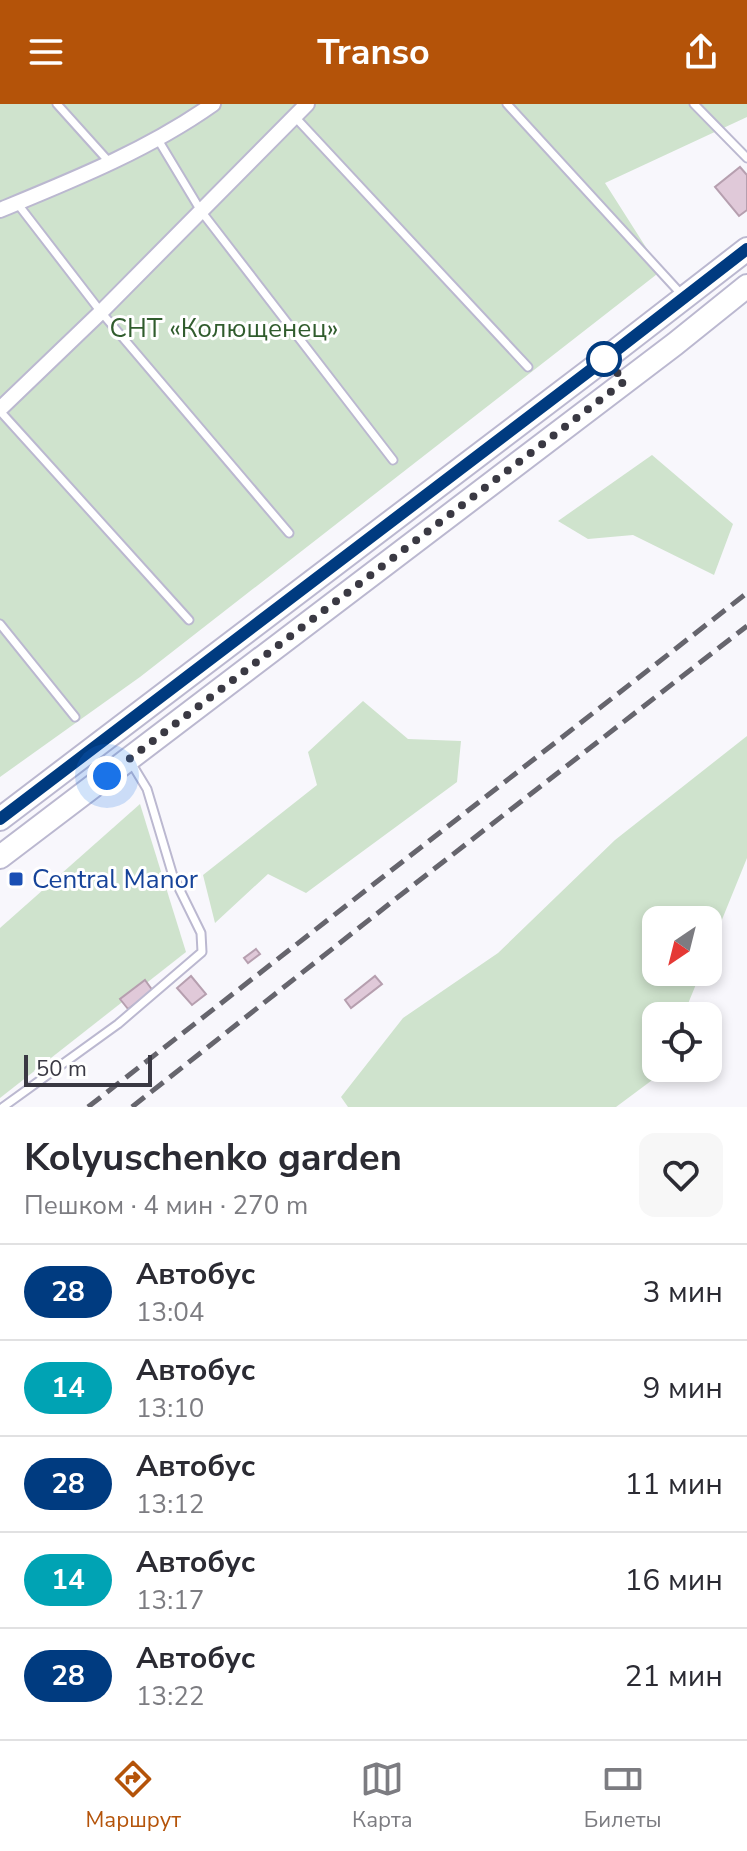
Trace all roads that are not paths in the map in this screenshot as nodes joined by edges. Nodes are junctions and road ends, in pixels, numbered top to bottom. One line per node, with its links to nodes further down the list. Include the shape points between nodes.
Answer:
1 (57, 104): 9 (lane)
2 (213, 104): 7 (street)
3 (307, 104): 6 (street)
4 (507, 104): 15 (lane)
5 (694, 104): 8 (lane)
6 (295, 117): 12 (street); 18 (lane)
7 (157, 138): 9 (street); 12 (lane)
8 (747, 158)
9 (111, 164): 10 (street)
10 (17, 203): 11 (street); 16 (lane)
11 (0, 210)
12 (201, 211): 16 (street); 20 (lane)
13 (747, 249): 15 (main road)
14 (747, 286): 17 (main road)
15 (684, 297): 17 (main road); 26 (main road)
16 (101, 312): 19 (street); 21 (lane)
17 (703, 321): 25 (main road)
18 (528, 367)
19 (0, 410): 22 (lane)
20 (393, 460)
21 (289, 533)
22 (189, 620)
23 (0, 624): 24 (lane)
24 (75, 717)
25 (129, 759): 27 (main road); 28 (lane, via 147,789 173,876 201,933 202,952 118,1024)
26 (0, 819)
27 (0, 857)
28 (3, 1107)

